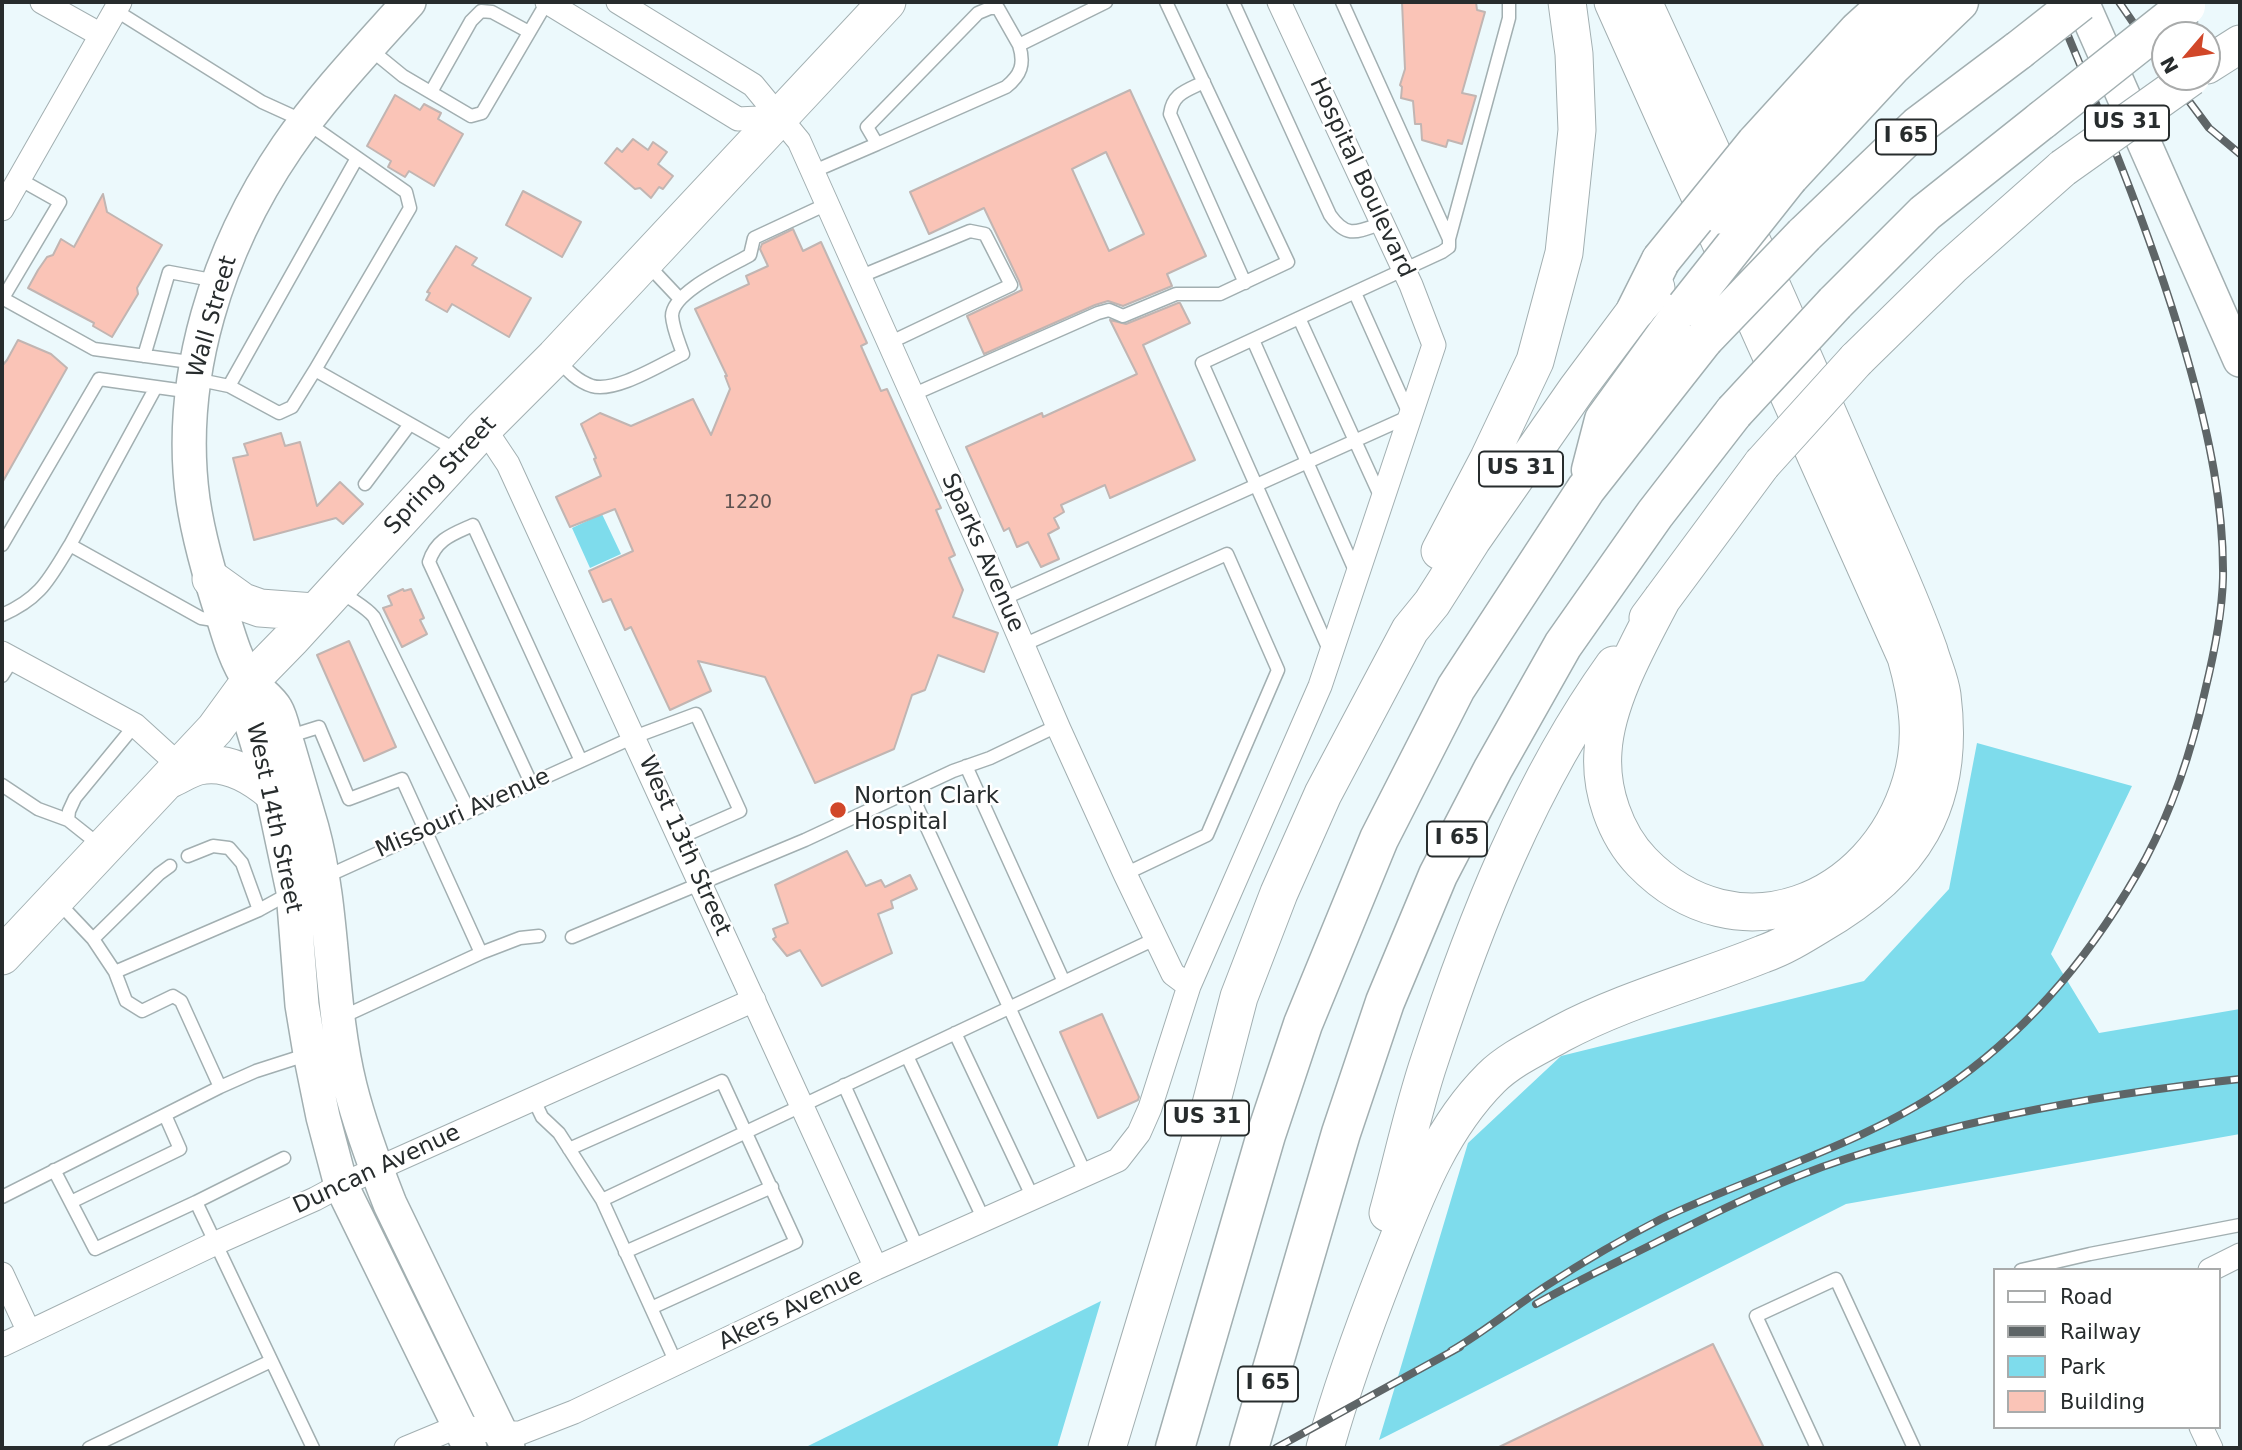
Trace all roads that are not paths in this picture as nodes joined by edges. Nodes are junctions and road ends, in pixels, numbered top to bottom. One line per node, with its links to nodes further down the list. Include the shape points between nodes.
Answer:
1 (41, 2): 22 (street)
2 (409, 2): 24 (street, Wall Street)
3 (547, 2): 21 (lane); 28 (street, via 738,119)
4 (618, 2): 28 (street, Sparks Avenue, via 753,85)
5 (887, 2): 28 (main road, Spring Street)
6 (1166, 2): 25 (lane)
7 (1233, 2): 37 (lane, via 1330,215 1339,228 1349,232)
8 (1279, 2): 37 (street, Hospital Boulevard)
9 (1342, 2): 38 (lane)
10 (1509, 2): 38 (lane, via 1509,18)
11 (1567, 2): 77 (main road, via 1577,130 1564,253 1535,360 1419,591)
12 (1613, 2): 73 (main road, via 1906,657 1916,693 1918,749 1900,813 1868,861 1834,889 1777,910 1726,909 1675,890 1625,841 1607,797 1602,771 1604,737 1634,652)
13 (1643, 2): 150 (main road, via 1918,621 1941,689 1944,768 1934,807 1917,839 1876,888 1845,910 1767,953 1591,1017 1494,1075 1440,1145 1413,1199)
14 (1890, 2): 32 (highway, via 1858,32)
15 (1930, 2): 32 (main road, via 1876,50)
16 (1959, 2): 32 (highway, via 1891,67)
17 (2081, 2): 49 (highway, I 65, bridge, via 1918,126 1804,235); 54 (street)
18 (1100, 3): 23 (lane)
19 (2189, 4): 162 (highway, I 65, bridge, via 1925,213 1835,303 1734,412 1563,645 1438,875 1385,1002 1341,1133)
20 (118, 6): 22 (street); 29 (lane, via 262,102)
21 (529, 32): 27 (lane, via 481,11); 27 (lane, via 482,113 471,116)
22 (101, 36): 34 (street)
23 (1019, 46): 30 (lane, via 1021,70 1006,87); 30 (lane, via 998,8 978,13 867,127)
24 (368, 47): 27 (lane); 29 (street, Wall Street)
25 (1204, 82): 43 (lane, via 1181,93 1172,102 1170,114); 43 (lane, via 1288,262)
26 (2172, 91): 73 (main road, US 31, bridge, via 2063,168 1951,267 1856,360 1762,464)
27 (430, 92)
28 (779, 117): 33 (street, Sparks Avenue, via 799,141); 39 (main road, Spring Street)
29 (306, 122): 31 (lane); 42 (street, Wall Street, via 256,198)
30 (877, 144): 33 (lane)
31 (357, 158): 55 (lane, via 406,192 411,208); 57 (lane)
32 (1772, 159): 47 (highway, bridge, via 1667,266); 49 (highway, bridge)
33 (812, 172): 35 (street, Sparks Avenue)
34 (19, 179): 36 (street); 45 (lane, via 60,202)
35 (827, 204): 41 (street, Sparks Avenue); 46 (lane, via 754,238 750,255)
36 (2, 209)
37 (1382, 223): 40 (street, Hospital Boulevard)
38 (1449, 239): 40 (lane, via 1449,247 1441,253)
39 (645, 261): 46 (lane); 53 (main road, Spring Street)
40 (1405, 271): 44 (lane); 60 (street, Hospital Boulevard, via 1434,345)
41 (859, 277): 51 (street, Sparks Avenue); 51 (lane, via 970,231 985,234 1011,285)
42 (219, 282): 52 (lane, via 169,272); 56 (street, Wall Street)
43 (1245, 283): 59 (lane, via 1220,294 1176,294 1123,316 1109,310 1098,313)
44 (1355, 293): 48 (lane); 60 (lane)
45 (2, 298): 52 (lane, via 94,349)
46 (680, 299): 53 (lane, via 672,312 683,354 623,383 595,387 573,377)
47 (1636, 310): 77 (main road, US 31)
48 (1299, 318): 50 (lane); 62 (lane)
49 (1695, 323): 161 (highway, I 65, via 1456,688 1379,839 1294,1048)
50 (1252, 340): 64 (lane); 66 (lane, via 1202,363)
51 (889, 343): 59 (street, Sparks Avenue)
52 (144, 356): 56 (lane)
53 (555, 357): 63 (main road, Spring Street)
54 (2240, 360)
55 (315, 370): 57 (lane, via 292,407 279,414); 61 (lane)
56 (194, 378): 57 (lane); 58 (lane); 71 (street, Wall Street, via 189,445 193,498)
57 (229, 386)
58 (156, 387): 68 (lane, via 99,379); 69 (lane)
59 (912, 395): 72 (street, Sparks Avenue)
60 (1410, 416): 62 (lane); 67 (street)
61 (410, 424): 63 (lane); 65 (lane)
62 (1356, 440): 64 (lane); 67 (lane)
63 (473, 441): 74 (main road, Spring Street); 84 (street, West 13th Street, via 508,464)
64 (1306, 463): 66 (lane); 70 (lane)
65 (365, 484)
66 (1256, 485): 72 (lane); 79 (lane)
67 (1382, 501): 70 (street)
68 (2, 545)
69 (70, 545): 75 (lane, via 42,589); 76 (lane, via 201,618)
70 (1357, 575): 79 (street)
71 (211, 579): 74 (main road, via 260,608); 76 (street, Wall Street)
72 (1003, 599): 78 (street, Sparks Avenue)
73 (1662, 599): 150 (main road, US 31, via 1588,700 1504,860 1429,1060 1386,1221)
74 (326, 600): 81 (main road, Spring Street); 93 (lane, via 352,602 374,617)
75 (2, 615)
76 (224, 621): 81 (street, Wall Street)
77 (1410, 630): 160 (main road, US 31, via 1323,794 1239,997)
78 (1023, 646): 83 (street, Sparks Avenue); 100 (lane, via 1227,554 1278,670 1207,835)
79 (1331, 654): 113 (street)
80 (5, 663): 82 (street)
81 (250, 681): 85 (street, West 14th Street, via 276,709); 88 (main road, Spring Street, via 215,729); 92 (street, West 14th Street, via 250,719)
82 (135, 725): 88 (street); 94 (lane, via 75,798)
83 (1057, 726): 87 (lane); 100 (street, Sparks Avenue)
84 (634, 737): 86 (lane, Missouri Avenue); 96 (street, West 13th Street); 96 (lane, Missouri Avenue, via 696,714 740,810)
85 (285, 738): 95 (lane, via 319,727 349,799 402,779); 101 (street, West 14th Street)
86 (581, 761): 89 (lane, Missouri Avenue); 89 (lane, via 473,525 442,539 429,562)
87 (965, 766): 91 (lane); 112 (lane)
88 (174, 773): 92 (main road, via 200,766 238,770); 97 (main road, Spring Street)
89 (531, 783): 93 (lane, Missouri Avenue)
90 (2, 785): 94 (lane, via 38,809)
91 (910, 791): 102 (lane); 115 (lane)
92 (272, 792): 101 (street, West 14th Street)
93 (469, 811): 95 (lane, Missouri Avenue)
94 (68, 820): 97 (lane)
95 (427, 830): 101 (lane, Missouri Avenue); 109 (lane)
96 (679, 838): 102 (street, West 13th Street)
97 (102, 847): 103 (main road, Spring Street)
98 (188, 856): 104 (lane, via 213,846 229,848 242,863)
99 (170, 866): 107 (lane)
100 (1125, 874): 108 (street, Sparks Avenue)
101 (308, 884): 104 (lane, Missouri Avenue); 116 (street, West 14th Street); 118 (street, West 14th Street, via 302,1005)
102 (701, 885): 106 (lane); 114 (street, West 13th Street)
103 (55, 900): 107 (lane); 110 (main road, Spring Street)
104 (259, 910): 111 (lane, Missouri Avenue)
105 (539, 936): 109 (lane)
106 (572, 937)
107 (93, 939): 111 (lane)
108 (1155, 939): 112 (lane); 113 (street, Sparks Avenue, via 1173,974)
109 (481, 953): 116 (lane)
110 (2, 956)
111 (115, 972): 121 (lane, via 127,1001 142,1011 173,996 181,1001)
112 (1064, 982): 115 (lane)
113 (1189, 986): 130 (street, Akers Avenue, via 1139,1133 1118,1160)
114 (754, 1000): 122 (street, Duncan Avenue); 123 (street, West 13th Street)
115 (1010, 1007): 117 (lane); 130 (lane)
116 (340, 1018): 128 (street, West 14th Street, via 350,1086)
117 (956, 1032): 119 (lane); 134 (lane)
118 (310, 1054): 121 (lane); 131 (street, West 14th Street)
119 (907, 1056): 120 (lane); 138 (lane)
120 (844, 1085): 123 (lane); 141 (lane)
121 (220, 1087): 124 (lane)
122 (533, 1098): 126 (lane, via 542,1117); 128 (street, Duncan Avenue)
123 (800, 1106): 125 (lane); 144 (street, West 13th Street)
124 (165, 1115): 129 (lane); 136 (lane, via 180,1149)
125 (747, 1131): 126 (lane, via 722,1081); 132 (lane); 135 (lane)
126 (569, 1149): 135 (lane)
127 (284, 1158): 137 (lane)
128 (376, 1169): 131 (street, Duncan Avenue); 156 (street, West 14th Street)
129 (54, 1170): 133 (lane); 136 (lane)
130 (1086, 1175): 134 (street, Akers Avenue)
131 (341, 1185): 140 (street, Duncan Avenue); 155 (street, West 14th Street)
132 (772, 1188): 142 (lane); 148 (lane, via 796,1242)
133 (2, 1197)
134 (1033, 1198): 138 (street, Akers Avenue)
135 (602, 1200): 142 (lane)
136 (71, 1202): 137 (lane, via 96,1249)
137 (196, 1202): 140 (lane)
138 (984, 1220): 141 (street, Akers Avenue)
139 (2240, 1225): 145 (lane)
140 (216, 1243): 149 (street, Duncan Avenue); 152 (lane)
141 (918, 1249): 144 (street, Akers Avenue)
142 (625, 1252): 148 (lane)
143 (2240, 1255): 146 (street)
144 (876, 1268): 153 (street, Akers Avenue)
145 (2030, 1268)
146 (2214, 1268)
147 (2, 1274): 149 (street)
148 (651, 1308): 153 (lane)
149 (29, 1332): 151 (street, Duncan Avenue)
150 (1362, 1334): 163 (main road, US 31)
151 (2, 1345)
152 (271, 1360): 157 (lane); 158 (lane)
153 (677, 1365): 156 (street, Akers Avenue)
154 (2202, 1429): 166 (street)
155 (464, 1437): 156 (street, Akers Avenue); 159 (street)
156 (504, 1441)
157 (89, 1448)
158 (313, 1448)
159 (406, 1448)
160 (1107, 1448)
161 (1175, 1448)
162 (1249, 1448)
163 (1325, 1448)
164 (1817, 1448): 165 (lane, via 1756,1316 1836,1279)
165 (1914, 1448)
166 (2211, 1448)

